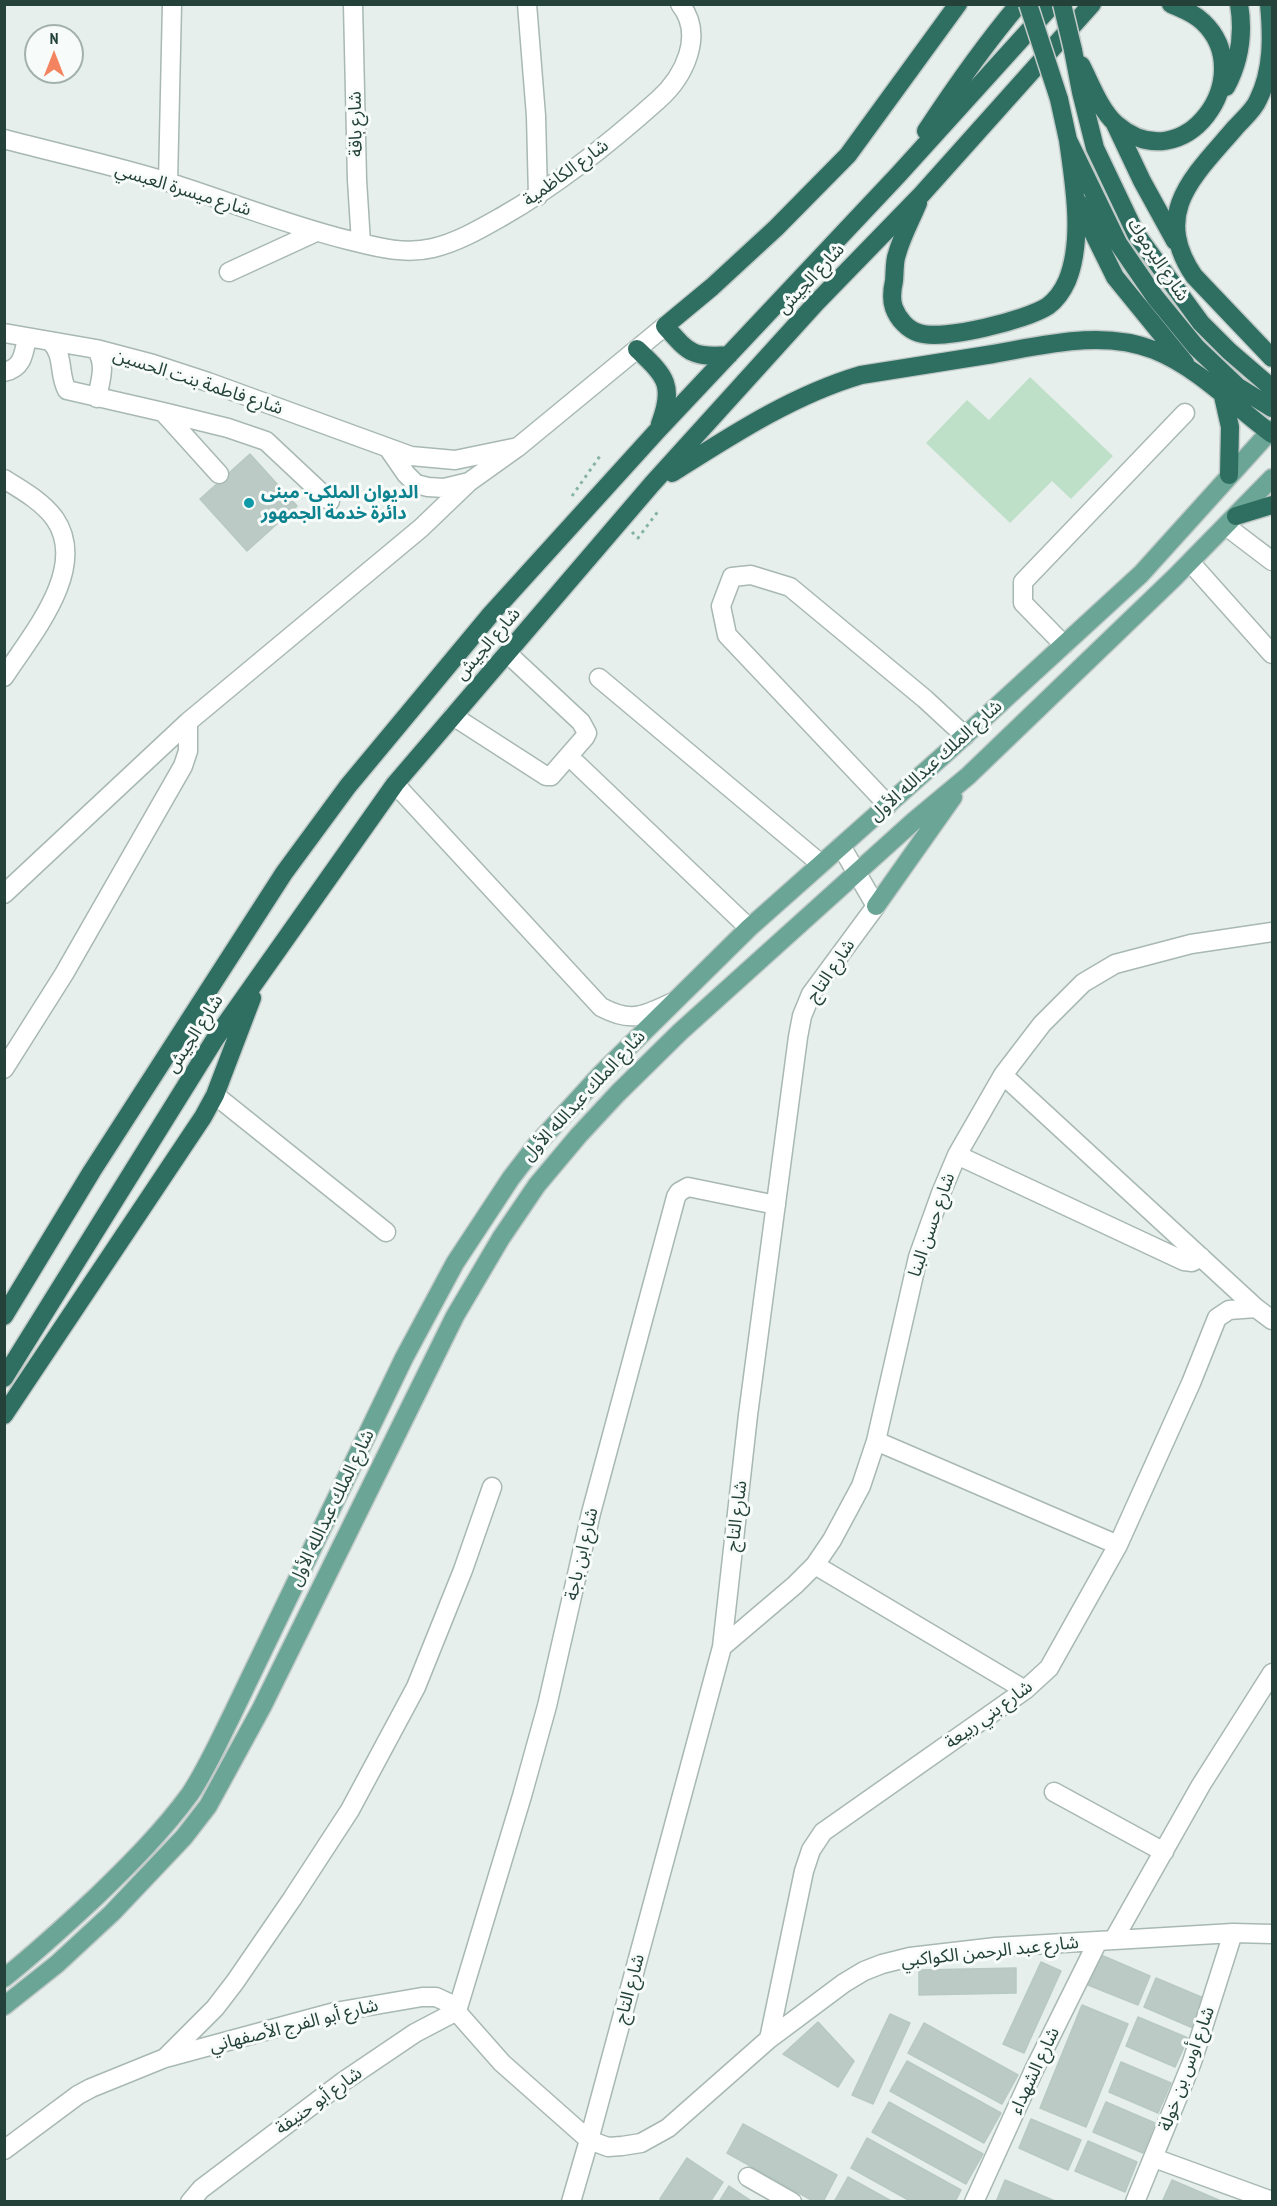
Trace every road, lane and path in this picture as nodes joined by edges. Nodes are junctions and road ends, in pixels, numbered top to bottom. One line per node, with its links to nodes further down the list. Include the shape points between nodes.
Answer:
1 (172, 4): 23 (street)
2 (353, 4): 28 (street, شارع باقة)
3 (526, 4): 25 (street)
4 (680, 4): 25 (street, شارع الكاظمية, via 692,31 690,52 666,93 624,131)
5 (958, 4): 31 (highway, via 848,155 776,228)
6 (1019, 4): 22 (highway, via 952,90)
7 (1028, 4): 21 (highway, شارع اليرموك, bridge)
8 (1053, 4): 22 (highway, شارع الجيش)
9 (1062, 4): 15 (highway, bridge)
10 (1103, 4): 14 (highway)
11 (1171, 4): 18 (highway, via 1202,20 1220,48 1222,80)
12 (1239, 4): 18 (highway, via 1238,59)
13 (1269, 4): 17 (highway, via 1271,49)
14 (1088, 8): 24 (highway, شارع الجيش)
15 (1073, 50): 19 (highway); 41 (highway, شارع اليرموك, via 1100,160 1136,234 1201,323)
16 (1272, 85): 17 (street)
17 (1258, 102): 29 (highway, via 1185,189 1178,207)
18 (1210, 110): 19 (highway, via 1188,134 1169,141 1149,141)
19 (1114, 123): 29 (highway)
20 (4, 139): 23 (street, شارع ميسرة العبسي)
21 (1068, 140): 26 (highway); 44 (highway, شارع اليرموك, via 1118,243 1155,297 1196,347 1238,387)
22 (898, 176): 38 (highway, شارع الجيش)
23 (168, 183): 27 (street, شارع ميسرة العبسي)
24 (922, 194): 26 (highway, via 896,255 892,293 901,320 909,328 930,335 949,335 1031,315 1048,306 1067,282 1072,266); 58 (highway, شارع الجيش, via 816,303)
25 (538, 196): 28 (street, شارع الكاظمية, via 459,240 430,248 398,251)
26 (1076, 197): 39 (highway, via 1115,277)
27 (316, 232): 28 (street, شارع ميسرة العبسي); 30 (street)
28 (361, 243)
29 (1178, 246): 37 (highway, via 1194,276)
30 (228, 272)
31 (665, 326): 36 (street, شارع فاطمة بنت الحسين); 38 (highway, via 693,353)
32 (4, 333): 33 (street, شارع فاطمة بنت الحسين)
33 (27, 337): 34 (street, شارع فاطمة بنت الحسين); 40 (street, via 21,363)
34 (50, 341): 35 (street, شارع فاطمة بنت الحسين); 43 (street, via 60,356 66,390)
35 (96, 349): 43 (street, via 103,368); 50 (street, شارع فاطمة بنت الحسين, via 208,382)
36 (637, 349): 47 (highway, via 657,369 668,390 668,404); 49 (street, شارع فاطمة بنت الحسين)
37 (1269, 352)
38 (729, 356): 47 (highway, شارع الجيش)
39 (1191, 371): 42 (highway); 58 (highway, via 1155,350 1102,339 861,375 795,401)
40 (4, 372)
41 (1272, 388)
42 (1223, 396): 48 (highway); 54 (highway, via 1230,427)
43 (97, 398): 45 (street)
44 (1272, 408)
45 (162, 412): 52 (street); 59 (street, via 266,441)
46 (1185, 413): 66 (street, via 1023,582 1023,603)
47 (657, 431): 95 (highway, شارع الجيش, via 491,614 348,786 278,883)
48 (1272, 432): 54 (main road, شارع الملك عبدالله الأول)
49 (518, 447): 50 (street, شارع فاطمة بنت الحسين, via 456,460 411,456); 57 (street, شارع فاطمة بنت الحسين)
50 (388, 448): 57 (street, شارع فاطمة بنت الحسين, via 416,484 444,488)
51 (600, 456): 53 (path)
52 (219, 474)
53 (586, 474)
54 (1229, 475): 66 (main road, شارع الملك عبدالله الأول, via 1141,574)
55 (1272, 478): 62 (main road, شارع الملك عبدالله الأول)
56 (4, 479): 69 (street, via 39,502 55,519 64,539 65,562 52,601)
57 (469, 482): 72 (street, via 421,528)
58 (652, 484): 67 (highway, شارع الجيش)
59 (330, 501)
60 (1272, 505): 62 (highway)
61 (659, 510): 63 (path)
62 (1231, 521): 64 (street); 65 (main road, شارع الملك عبدالله الأول)
63 (638, 538)
64 (1272, 561)
65 (1190, 562): 68 (street); 75 (main road, شارع الملك عبدالله الأول)
66 (1064, 645): 73 (main road, شارع الملك عبدالله الأول)
67 (507, 653): 71 (highway, شارع الجيش); 71 (street, via 581,722 585,737 551,776 546,776)
68 (1272, 654)
69 (4, 677)
70 (599, 678): 79 (street)
71 (453, 716): 76 (highway, شارع الجيش)
72 (188, 722): 81 (street); 87 (street, via 188,751 183,766 64,974)
73 (965, 736): 77 (main road, شارع الملك عبدالله الأول); 77 (street, via 790,587 752,575 732,577 722,606 728,636)
74 (577, 765): 83 (street)
75 (968, 776): 80 (main road, شارع الملك عبدالله الأول); 82 (main road)
76 (395, 784): 85 (highway, شارع الجيش); 86 (street, via 602,1007 628,1017 644,1016)
77 (888, 805): 78 (main road, شارع الملك عبدالله الأول)
78 (841, 846): 79 (main road, شارع الملك عبدالله الأول); 80 (street)
79 (821, 864): 83 (main road, شارع الملك عبدالله الأول)
80 (857, 874): 82 (street); 112 (main road, شارع الملك عبدالله الأول, via 680,1032 595,1118 537,1185 456,1316 262,1707 208,1806 112,1913)
81 (4, 894)
82 (876, 906): 91 (street, شارع التاج, via 812,994 802,1016)
83 (749, 927): 86 (main road, شارع الملك عبدالله الأول)
84 (1272, 932): 88 (street, شارع حسن البنا, via 1191,944 1115,964 1083,983 1042,1024)
85 (263, 969): 89 (highway); 97 (highway, شارع الجيش, via 215,1039)
86 (671, 1003): 111 (main road, شارع الملك عبدالله الأول, via 538,1143 455,1263 190,1793 123,1871 43,1948)
87 (4, 1069)
88 (1003, 1075): 90 (street, شارع حسن البنا); 93 (street)
89 (215, 1095): 92 (street); 98 (highway)
90 (957, 1155): 93 (street, via 1184,1261); 99 (street, شارع حسن البنا, via 918,1257)
91 (776, 1205): 103 (street, شارع التاج); 113 (street, شارع ابن باجة, via 688,1187 676,1197 591,1513 547,1706)
92 (387, 1232)
93 (1201, 1257): 94 (street)
94 (1256, 1308): 96 (street); 101 (street, شارع بني ربيعة, via 1229,1310 1217,1318)
95 (4, 1316)
96 (1272, 1320)
97 (4, 1378)
98 (4, 1415)
99 (876, 1441): 101 (street); 102 (street, شارع حسن البنا, via 861,1486)
100 (492, 1487): 115 (street, via 416,1687 350,1810 235,1982)
101 (1118, 1545): 105 (street, شارع بني ربيعة, via 1049,1668)
102 (815, 1565): 103 (street, شارع حسن البنا); 105 (street)
103 (722, 1647): 116 (street, شارع التاج)
104 (1272, 1672): 107 (street)
105 (1025, 1690): 114 (street, شارع بني ربيعة, via 817,1839 804,1871)
106 (1054, 1792): 107 (street)
107 (1164, 1852): 110 (street)
108 (1233, 1934): 109 (street, شارع عبد الرحمن الكواكبي); 110 (street, شارع عبد الرحمن الكواكبي); 118 (street, شارع أوس بن خولة, via 1192,2062)
109 (1272, 1934)
110 (1106, 1940): 114 (street, شارع عبد الرحمن الكواكبي, via 996,1947 882,1964 844,1983); 124 (street, شارع الشهداء, via 1034,2070)
111 (4, 1978)
112 (4, 2006)
113 (457, 2011): 115 (street, شارع أبو الفرج الأصفهاني, via 436,1997 388,2002 335,2012); 116 (street, شارع أبو الفرج الأصفهاني, via 502,2063); 121 (street, شارع أبو حنيفة, via 415,2033 344,2081 201,2189)
114 (769, 2039): 116 (street, شارع عبد الرحمن الكواكبي, via 668,2128 641,2143 622,2146 608,2147)
115 (165, 2058): 117 (street, شارع أبو الفرج الأصفهاني, via 90,2088)
116 (589, 2140): 122 (street, شارع التاج)
117 (4, 2150)
118 (1154, 2158): 120 (street); 125 (street, شارع أوس بن خولة)
119 (748, 2177): 123 (street)
120 (1272, 2201)
121 (190, 2202)
122 (571, 2202)
123 (792, 2202)
124 (974, 2202)
125 (1135, 2202)

